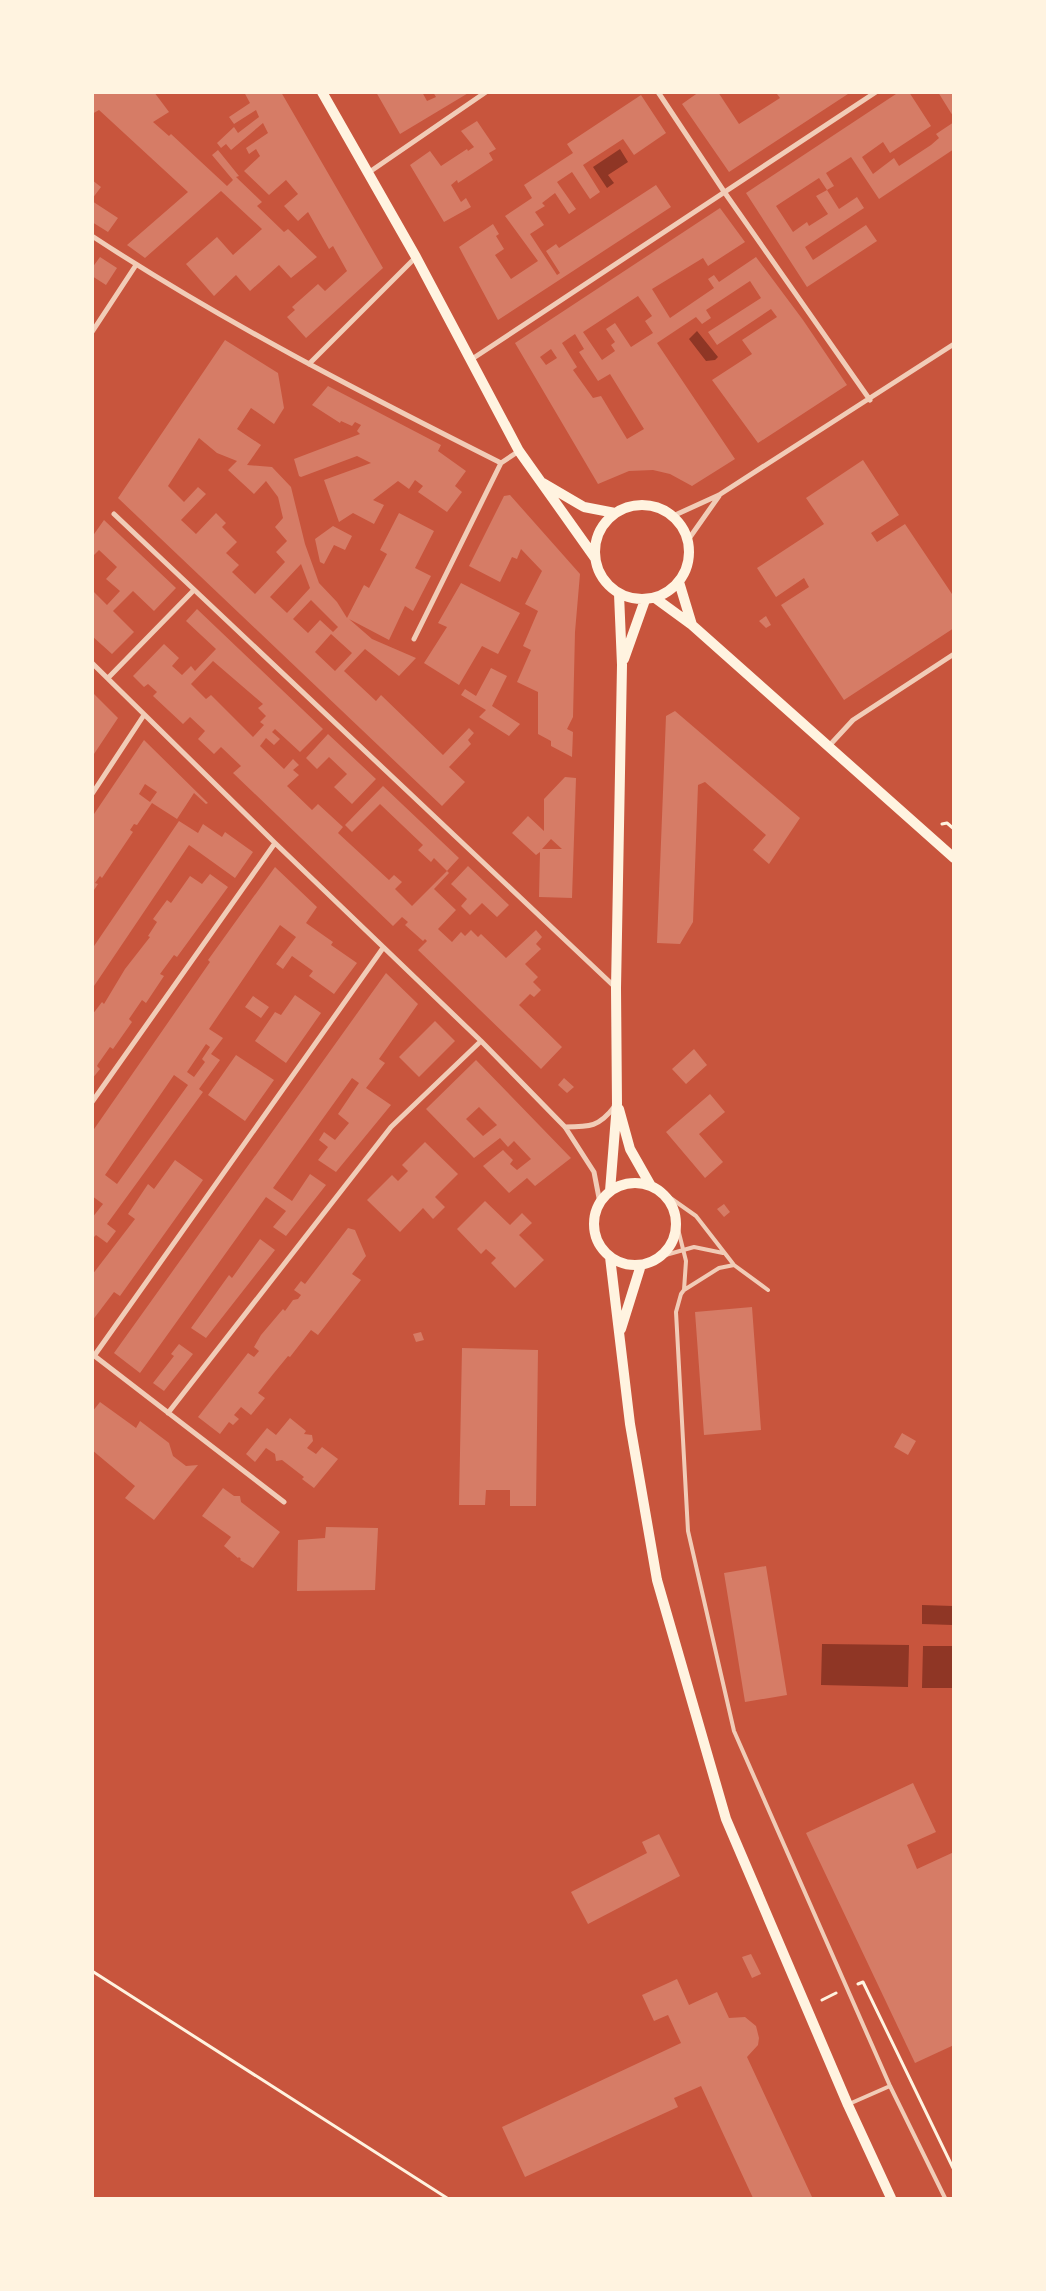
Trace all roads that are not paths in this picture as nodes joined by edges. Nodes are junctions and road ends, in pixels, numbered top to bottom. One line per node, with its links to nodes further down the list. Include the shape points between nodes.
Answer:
1 (322, 92): 5 (main road)
2 (486, 92): 5 (street)
3 (658, 92): 6 (street)
4 (876, 92): 6 (street)
5 (367, 173): 8 (main road)
6 (725, 193): 12 (street); 14 (street)
7 (92, 236): 9 (street)
8 (416, 257): 12 (main road); 13 (street)
9 (136, 265): 10 (street); 13 (street)
10 (92, 332)
11 (954, 344): 14 (street)
12 (472, 359): 15 (main road)
13 (309, 364): 16 (street)
14 (870, 400): 18 (street)
15 (519, 451): 16 (street); 17 (main road)
16 (501, 463): 29 (street)
17 (540, 481): 19 (main road, via 584,507); 23 (main road)
18 (719, 495): 21 (street); 22 (street)
19 (615, 513): 21 (main road, via 644,505 659,508); 23 (main road, via 599,533)
20 (114, 514): 25 (street)
21 (673, 516): 22 (main road)
22 (688, 540): 24 (main road, via 686,569)
23 (595, 558): 26 (main road, via 603,579)
24 (679, 582): 27 (main road); 28 (main road)
25 (193, 591): 33 (street); 40 (street)
26 (619, 594): 27 (main road); 32 (main road)
27 (650, 599): 28 (main road); 32 (main road)
28 (692, 624): 35 (main road)
29 (414, 638)
30 (954, 654): 35 (street, via 853,720)
31 (92, 663): 33 (street)
32 (622, 665): 40 (main road)
33 (108, 678): 34 (street)
34 (144, 715): 36 (street); 37 (street)
35 (828, 747): 38 (main road)
36 (92, 794)
37 (275, 843): 39 (street); 42 (street)
38 (954, 858)
39 (383, 948): 41 (street); 59 (street)
40 (616, 988): 43 (main road)
41 (481, 1041): 44 (street); 60 (street, via 391,1127)
42 (92, 1102)
43 (617, 1104): 44 (street, via 597,1124); 45 (main road, via 630,1149); 46 (main road)
44 (565, 1127): 48 (street, via 594,1172)
45 (651, 1186): 46 (main road, via 630,1183); 47 (main road)
46 (610, 1192): 48 (main road)
47 (662, 1192): 49 (main road, via 670,1201); 51 (lane, via 696,1216)
48 (600, 1203): 53 (main road, via 594,1222 595,1232)
49 (677, 1225): 50 (lane); 52 (main road, via 672,1242)
50 (683, 1249): 51 (lane, via 700,1247); 52 (lane); 56 (lane, via 686,1261)
51 (723, 1253): 55 (lane)
52 (662, 1256): 54 (main road)
53 (610, 1257): 54 (main road, via 630,1265); 58 (main road)
54 (641, 1265): 58 (main road)
55 (734, 1265): 56 (lane, via 719,1268); 57 (lane)
56 (684, 1290): 62 (lane, via 676,1312 688,1531 734,1731)
57 (768, 1290)
58 (620, 1332): 63 (main road, via 630,1424 657,1580 726,1819)
59 (93, 1355): 60 (street)
60 (168, 1413): 61 (street)
61 (284, 1502)
62 (890, 2086): 63 (lane); 65 (lane)
63 (848, 2105): 64 (main road)
64 (892, 2198)
65 (945, 2198)

